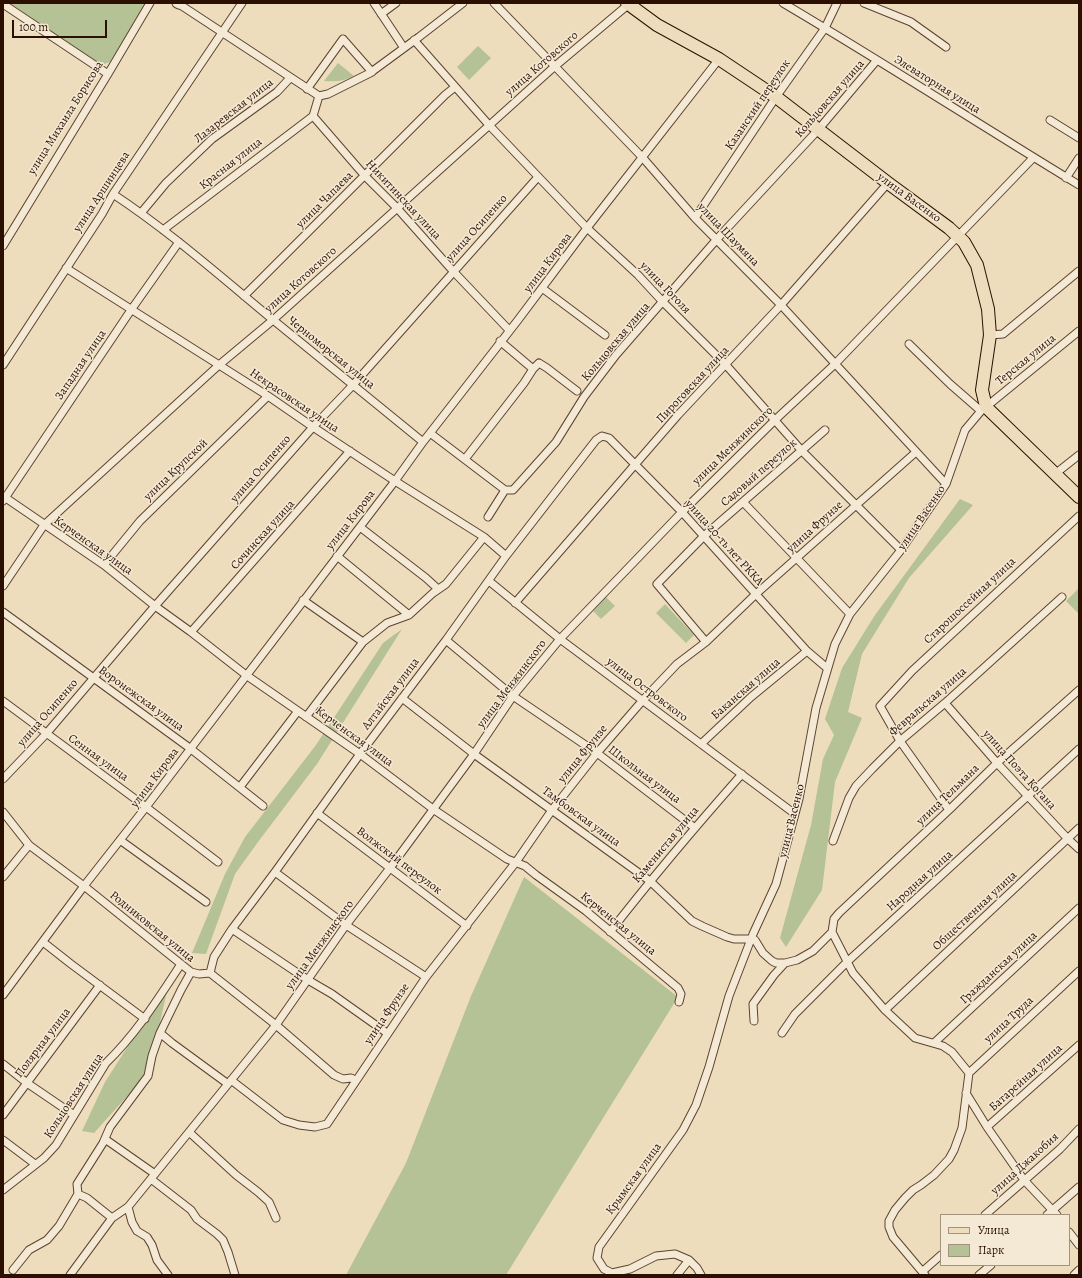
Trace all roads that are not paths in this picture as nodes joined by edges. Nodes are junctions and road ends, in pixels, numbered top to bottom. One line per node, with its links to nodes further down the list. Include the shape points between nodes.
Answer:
1 (150, 3): 23 (street, улица Михаила Борисова)
2 (179, 3): 15 (street)
3 (242, 3): 15 (street, улица Аршинцева)
4 (374, 3): 13 (street)
5 (396, 3): 13 (street)
6 (463, 3): 16 (street)
7 (494, 3): 21 (street, улица Шаумяна)
8 (782, 3): 14 (street, Элеваторная улица)
9 (837, 3): 14 (street, Казанский переулок)
10 (864, 3): 17 (street, via 911,22)
11 (3, 4): 23 (street)
12 (628, 4): 19 (main road, улица Васенко, via 657,25); 21 (street, улица Котовского)
13 (381, 14): 18 (street)
14 (824, 28): 20 (street, Элеваторная улица); 28 (street, Казанский переулок)
15 (222, 33): 24 (street); 42 (street, улица Аршинцева)
16 (414, 40): 18 (street); 25 (street, улица Гоголя)
17 (946, 47)
18 (404, 48): 22 (street)
19 (718, 60): 28 (main road, улица Васенко); 34 (street, улица Кирова)
20 (877, 60): 32 (street, Кольцовская улица); 35 (street, Элеваторная улица)
21 (554, 67): 31 (street, улица Котовского); 34 (street, улица Шаумяна)
22 (372, 72): 26 (street, via 343,39); 27 (street)
23 (108, 74): 51 (street, улица Михаила Борисова)
24 (290, 78): 26 (street); 44 (street, Лазаревская улица, via 277,92 212,139 166,183)
25 (456, 87): 31 (street, улица Гоголя); 37 (street, улица Чапаева)
26 (307, 89): 27 (street)
27 (319, 96): 29 (street)
28 (776, 97): 32 (main road, улица Васенко); 45 (street, Казанский переулок)
29 (313, 116): 37 (street, Никитинская улица); 47 (street, Красная улица)
30 (1050, 120): 33 (street)
31 (490, 125): 38 (street, улица Гоголя); 43 (street, улица Котовского)
32 (818, 130): 40 (main road, улица Васенко); 49 (street, Кольцовская улица)
33 (1079, 138)
34 (642, 158): 45 (street, улица Шаумяна); 46 (street, улица Кирова)
35 (1033, 158): 39 (street, Элеваторная улица); 48 (street, улица Менжинского)
36 (1079, 158): 39 (street)
37 (365, 176): 43 (street, Никитинская улица); 56 (street, улица Чапаева)
38 (538, 177): 46 (street, улица Гоголя); 53 (street, улица Осипенко)
39 (1066, 178): 41 (street, Элеваторная улица)
40 (888, 183): 48 (main road, улица Васенко); 58 (street, Пироговская улица)
41 (1079, 185)
42 (113, 194): 44 (street, Черноморская улица); 52 (street, улица Аршинцева)
43 (397, 208): 53 (street, Никитинская улица); 60 (street, улица Котовского)
44 (141, 213): 47 (street, Черноморская улица)
45 (695, 218): 49 (street, улица Шаумяна)
46 (587, 228): 55 (street, улица Кирова); 57 (street, улица Гоголя)
47 (163, 230): 50 (street, Черноморская улица)
48 (958, 237): 64 (main road, улица Васенко, via 964,242 977,265 988,309); 67 (street, улица Менжинского)
49 (717, 239): 57 (street, Кольцовская улица); 58 (street, улица Шаумяна)
50 (179, 242): 56 (street, Черноморская улица); 59 (street, Западная улица)
51 (3, 246)
52 (66, 268): 59 (street, Некрасовская улица); 68 (street, улица Аршинцева)
53 (453, 271): 61 (street, Никитинская улица); 72 (street, улица Осипенко)
54 (1079, 271): 64 (street, via 1003,334)
55 (542, 288): 61 (street, улица Кирова); 63 (street)
56 (244, 296): 60 (street, Черноморская улица)
57 (663, 302): 70 (street, улица Гоголя); 91 (street, Кольцовская улица, via 616,355 584,397 556,442 512,490)
58 (781, 305): 67 (street, улица Шаумяна); 70 (street, Пироговская улица)
59 (131, 310): 69 (street, Некрасовская улица); 93 (street, Западная улица)
60 (273, 320): 69 (street, улица Котовского); 72 (street, Черноморская улица)
61 (510, 330): 65 (street, улица Кирова)
62 (1079, 331): 75 (street, Терская улица)
63 (605, 335)
64 (990, 335): 75 (main road, улица Васенко, via 982,390)
65 (500, 341): 71 (street); 79 (street, улица Кирова)
66 (909, 344): 75 (street, via 950,384)
67 (835, 364): 76 (street, улица Менжинского); 84 (street, улица Шаумяна)
68 (3, 365)
69 (219, 365): 74 (street, Некрасовская улица); 99 (street, улица Котовского)
70 (726, 365): 76 (street, улица Гоголя); 87 (street, Пироговская улица)
71 (533, 369): 73 (street, via 539,363); 86 (street)
72 (353, 385): 77 (street, улица Осипенко); 81 (street, Черноморская улица)
73 (578, 391)
74 (268, 396): 77 (street, Некрасовская улица); 107 (street, улица Крупской, via 140,521)
75 (984, 409): 88 (main road); 90 (street, улица Васенко, via 965,430)
76 (775, 420): 83 (street, улица Гоголя); 96 (street, улица Менжинского)
77 (313, 427): 82 (street, Некрасовская улица); 115 (street, улица Осипенко)
78 (825, 430): 83 (street, Садовый переулок)
79 (430, 433): 81 (street, улица Кирова); 86 (street)
80 (602, 436): 87 (street, улица 20-ть лет РККА, via 610,438); 105 (street, Алтайская улица, via 596,440)
81 (423, 442): 89 (street, улица Кирова)
82 (350, 451): 89 (street, Некрасовская улица); 119 (street, Сочинская улица)
83 (802, 451): 94 (street, Садовый переулок); 95 (street, улица Гоголя)
84 (916, 452): 90 (street, улица Шаумяна); 95 (street, улица Фрунзе)
85 (1079, 455): 88 (street)
86 (465, 459): 91 (street)
87 (635, 464): 96 (street, улица 20-ть лет РККА); 114 (street, Пироговская улица)
88 (1055, 474): 92 (main road)
89 (395, 481): 100 (street, улица Кирова); 102 (street, Некрасовская улица)
90 (946, 484): 103 (street, улица Васенко)
91 (505, 490): 97 (street, Кольцовская улица)
92 (1079, 497)
93 (4, 499): 99 (street, Керченская улица)
94 (743, 502): 101 (street, Садовый переулок); 106 (street)
95 (856, 505): 103 (street, улица Гоголя); 106 (street, улица Фрунзе)
96 (682, 512): 101 (street, улица 20-ть лет РККА); 120 (street, улица Менжинского)
97 (489, 515)
98 (1079, 516): 137 (street, Старошоссейная улица, via 912,671 880,706)
99 (44, 525): 107 (street, Керченская улица); 109 (street, улица Котовского)
100 (360, 527): 104 (street, улица Кирова); 110 (street)
101 (704, 536): 111 (street, улица 20-ть лет РККА); 123 (street, Садовый переулок, via 657,584)
102 (484, 537): 105 (street, Некрасовская улица); 110 (street, via 446,584)
103 (902, 550): 117 (street, улица Васенко)
104 (337, 556): 113 (street, улица Кирова); 118 (street)
105 (506, 556): 108 (street, Алтайская улица)
106 (796, 559): 111 (street, улица Фрунзе); 117 (street)
107 (104, 565): 115 (street, Керченская улица)
108 (489, 581): 114 (street, улица Островского); 121 (street, Алтайская улица)
109 (3, 586)
110 (438, 589): 118 (street)
111 (756, 594): 123 (street, улица Фрунзе); 124 (street, улица 20-ть лет РККА)
112 (1062, 597): 133 (street, Февральская улица)
113 (303, 600): 122 (street); 126 (street, улица Кирова)
114 (515, 603): 120 (street, улица Островского)
115 (155, 606): 119 (street, Керченская улица); 127 (street, улица Осипенко)
116 (3, 612): 127 (street, Воронежская улица)
117 (850, 614): 125 (street, улица Васенко, via 835,644)
118 (409, 615): 122 (street, via 387,623)
119 (191, 632): 126 (street, Керченская улица)
120 (560, 639): 129 (street, улица Менжинского); 131 (street, улица Островского)
121 (446, 640): 129 (street, Школьная улица); 130 (street, Алтайская улица)
122 (364, 642): 135 (street)
123 (706, 642): 131 (street, улица Фрунзе, via 677,664)
124 (806, 651): 125 (street, улица 20-ть лет РККА); 138 (street, Баканская улица)
125 (827, 668): 156 (street, улица Васенко, via 816,708)
126 (246, 675): 134 (street, Керченская улица); 139 (street, улица Кирова)
127 (93, 678): 136 (street, улица Осипенко); 139 (street, Воронежская улица)
128 (1079, 690): 144 (street, улица Тельмана)
129 (513, 696): 141 (street, Школьная улица); 143 (street, улица Менжинского)
130 (402, 698): 142 (street, Алтайская улица); 143 (street, Тамбовская улица)
131 (643, 700): 138 (street, улица Островского); 141 (street, улица Фрунзе)
132 (3, 701): 136 (street, Сенная улица)
133 (945, 703): 137 (street, Февральская улица); 144 (street, улица Поэта Когана)
134 (298, 711): 135 (street, Керченская улица); 147 (street)
135 (306, 717): 142 (street, Керченская улица)
136 (46, 734): 146 (street, улица Осипенко); 150 (street, Сенная улица)
137 (900, 741): 153 (street); 161 (street, Февральская улица, via 856,786)
138 (701, 744): 145 (street, улица Островского)
139 (190, 748): 147 (street, Воронежская улица); 150 (street, улица Кирова)
140 (1079, 749): 148 (street, Народная улица)
141 (597, 753): 152 (street, улица Фрунзе); 157 (street, Школьная улица)
142 (360, 754): 151 (street, Керченская улица); 155 (street, Алтайская улица)
143 (474, 754): 151 (street, улица Менжинского); 152 (street, Тамбовская улица)
144 (997, 763): 148 (street, улица Поэта Когана); 153 (street, улица Тельмана)
145 (742, 774): 156 (street, улица Островского); 157 (street, Каменистая улица)
146 (3, 779)
147 (240, 787): 149 (street, Воронежская улица)
148 (1028, 796): 159 (street, улица Поэта Когана); 180 (street, Народная улица)
149 (263, 806)
150 (146, 807): 160 (street, улица Кирова); 164 (street, Сенная улица)
151 (433, 810): 165 (street, Керченская улица, via 507,859); 166 (street, улица Менжинского)
152 (552, 810): 165 (street, улица Фрунзе); 169 (street, Тамбовская улица)
153 (950, 810): 177 (street, улица Тельмана, via 839,913 834,919)
154 (3, 812): 162 (street, Родниковская улица)
155 (317, 813): 166 (street, Волжский переулок); 167 (street, Алтайская улица)
156 (795, 814): 178 (street, улица Васенко, via 776,884)
157 (695, 828): 169 (street, Каменистая улица)
158 (1079, 828): 159 (street, Общественная улица)
159 (1068, 838): 163 (street, улица Поэта Когана); 192 (street, Общественная улица)
160 (120, 840): 170 (street, улица Кирова); 171 (street)
161 (832, 841)
162 (29, 845): 168 (street); 170 (street, Родниковская улица)
163 (1079, 849)
164 (218, 862)
165 (516, 862): 174 (street, улица Фрунзе); 176 (street, Керченская улица, via 525,866)
166 (390, 868): 173 (street, улица Менжинского); 174 (street, Волжский переулок)
167 (275, 872): 173 (street); 175 (street, Алтайская улица)
168 (3, 877)
169 (650, 881): 176 (street, Каменистая улица); 178 (street, Тамбовская улица, via 692,920 702,926 730,938)
170 (84, 886): 179 (street, улица Кирова); 182 (street, Родниковская улица)
171 (206, 902)
172 (1079, 908): 199 (street, Гражданская улица)
173 (346, 925): 186 (street); 187 (street, улица Менжинского)
174 (467, 926): 186 (street, улица Фрунзе)
175 (232, 929): 185 (street, Алтайская улица, via 214,957); 187 (street)
176 (610, 932): 191 (street, Керченская улица, via 678,988 681,994)
177 (832, 932): 180 (street); 181 (street, via 813,951)
178 (751, 939): 181 (street, via 755,940 772,961); 190 (street, улица Васенко)
179 (43, 942): 188 (street); 189 (street, улица Кирова)
180 (847, 962): 192 (street, via 853,973); 198 (street, Народная улица, via 795,1014)
181 (785, 963): 194 (street, via 753,1004)
182 (181, 964): 184 (street, Родниковская улица); 193 (street, Кольцовская улица)
183 (1079, 971): 202 (street, улица Труда)
184 (191, 972): 185 (street, Родниковская улица); 196 (street)
185 (210, 973): 195 (street)
186 (426, 977): 197 (street, улица Фрунзе)
187 (308, 980): 195 (street, улица Менжинского); 197 (street)
188 (100, 985): 193 (street); 205 (street, Полярная улица)
189 (3, 994)
190 (728, 996): 228 (street, Крымская улица, via 696,1105 683,1130 599,1247 598,1258 604,1268 612,1273 630,1269 656,1256 675,1254)
191 (679, 1002)
192 (885, 1010): 199 (street, via 915,1038)
193 (145, 1019): 207 (street, Кольцовская улица, via 106,1063)
194 (754, 1021)
195 (276, 1025): 203 (street, via 334,1075); 204 (street, улица Менжинского)
196 (160, 1033): 204 (street); 212 (street, via 148,1076)
197 (387, 1033): 203 (street, улица Фрунзе)
198 (782, 1033)
199 (934, 1043): 202 (street, via 952,1052)
200 (1079, 1045): 209 (street, Батарейная улица)
201 (3, 1064): 205 (street)
202 (969, 1073): 206 (street)
203 (355, 1080): 204 (street, улица Фрунзе, via 327,1124 315,1127 283,1120)
204 (230, 1082): 211 (street, улица Менжинского)
205 (27, 1083): 207 (street); 208 (street, Полярная улица)
206 (966, 1093): 209 (street); 232 (street, via 962,1128 949,1159 934,1175 913,1190 889,1221 893,1237)
207 (74, 1114): 214 (street, Кольцовская улица, via 56,1144)
208 (3, 1115)
209 (987, 1127): 216 (street)
210 (1079, 1129): 216 (street, улица Джакобия)
211 (189, 1132): 215 (street, улица Менжинского); 224 (street, via 269,1202)
212 (104, 1139): 215 (street); 219 (street, via 77,1184)
213 (3, 1140): 214 (street)
214 (35, 1164): 218 (street, Кольцовская улица)
215 (153, 1176): 220 (street, улица Менжинского); 235 (street, via 191,1210 197,1219 223,1240)
216 (1024, 1180): 221 (street); 222 (street, улица Джакобия)
217 (1079, 1187): 221 (street)
218 (3, 1190)
219 (78, 1194): 223 (street); 230 (street, via 59,1226 47,1240 28,1250)
220 (128, 1207): 223 (street, улица Менжинского); 234 (street, via 132,1222 138,1231 147,1237)
221 (1052, 1213)
222 (986, 1214)
223 (112, 1218): 233 (street, улица Менжинского)
224 (276, 1218)
225 (1070, 1233): 226 (street)
226 (1079, 1245)
227 (940, 1256): 232 (street)
228 (689, 1260): 236 (street); 237 (street)
229 (990, 1266): 238 (street)
230 (13, 1270)
231 (1079, 1270): 239 (street)
232 (924, 1273)
233 (70, 1275)
234 (168, 1275)
235 (235, 1275)
236 (677, 1275)
237 (701, 1275)
238 (979, 1275)
239 (1074, 1275)

